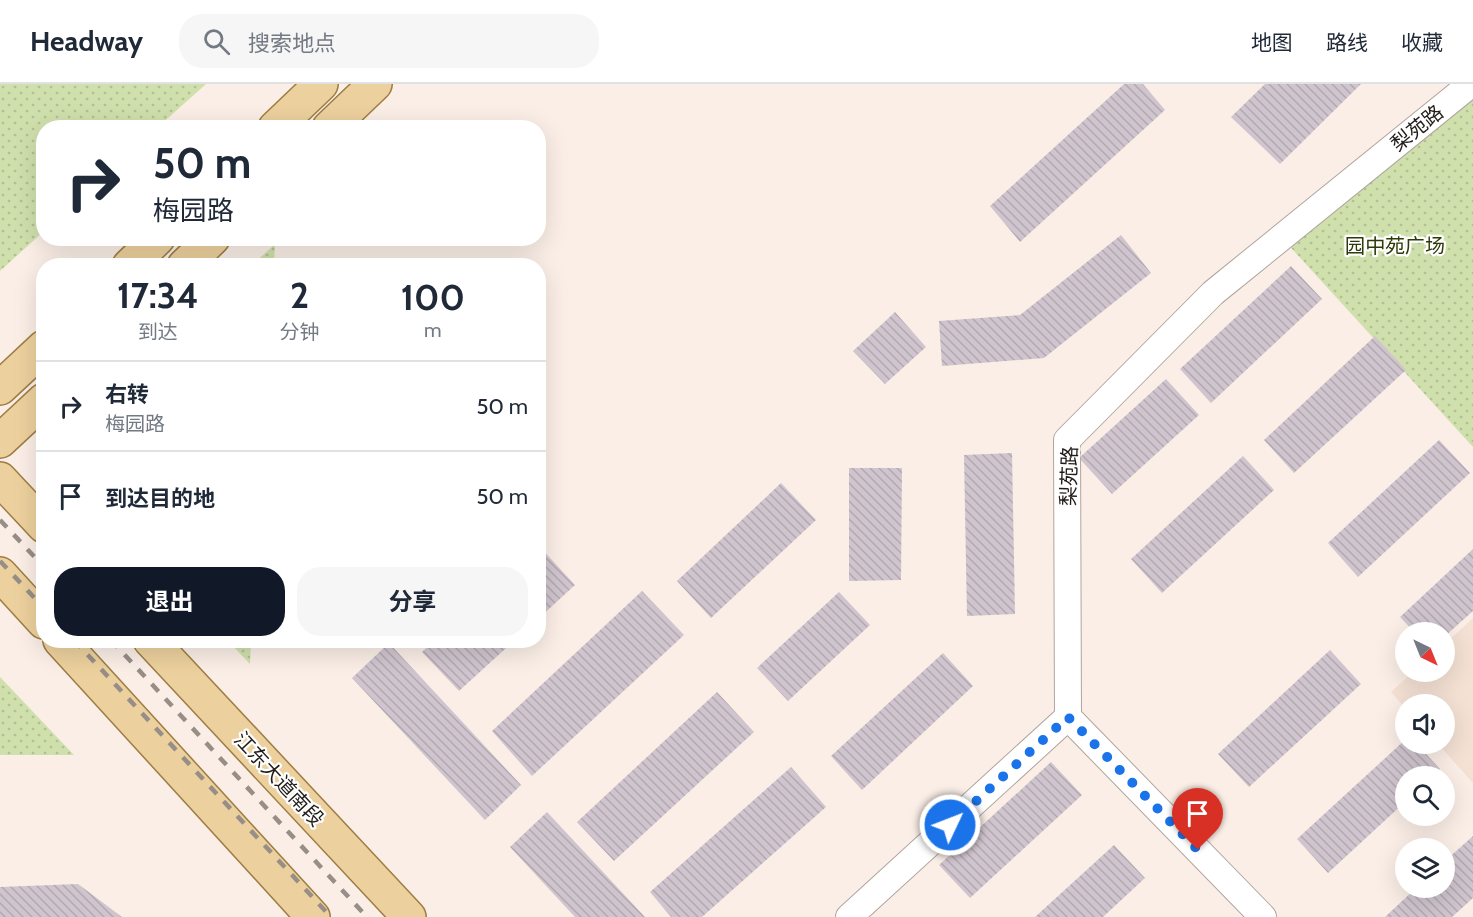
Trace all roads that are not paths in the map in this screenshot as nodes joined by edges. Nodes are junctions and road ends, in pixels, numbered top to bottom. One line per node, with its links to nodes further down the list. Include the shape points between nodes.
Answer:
1 (321, 84): 4 (main road)
2 (375, 84): 5 (main road)
3 (1471, 84): 20 (street, 梨苑路, via 1213,293 1068,440)
4 (283, 120)
5 (337, 120)
6 (150, 246): 8 (main road)
7 (205, 246): 9 (main road)
8 (137, 258)
9 (192, 258)
10 (36, 354): 11 (main road)
11 (0, 388)
12 (36, 407): 13 (main road)
13 (0, 441)
14 (0, 479): 15 (main road)
15 (36, 517)
16 (0, 574): 17 (main road)
17 (36, 613)
18 (67, 648): 21 (main road)
19 (158, 648): 22 (main road, 江东大道南段)
20 (1068, 717): 23 (street); 24 (street)
21 (313, 917)
22 (410, 917)
23 (849, 917)
24 (1263, 917)

